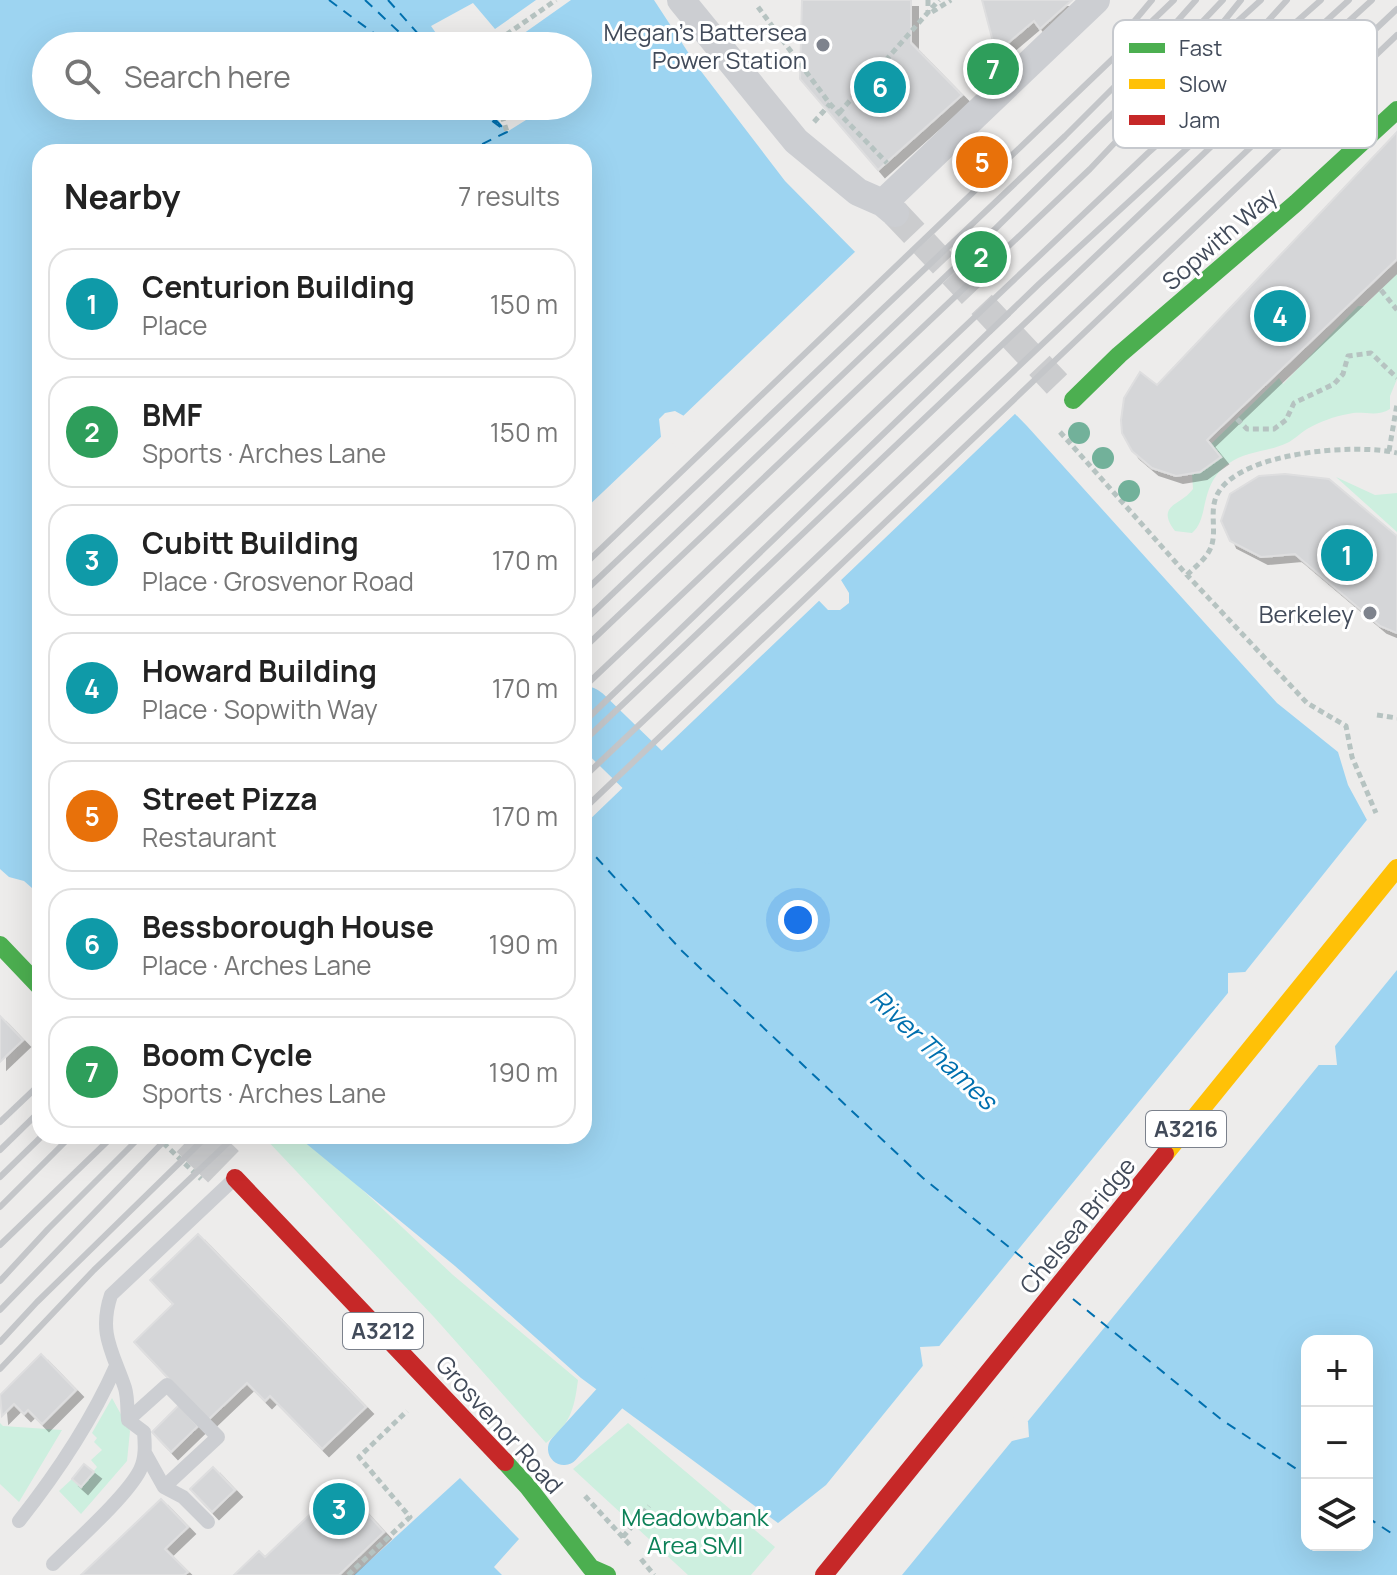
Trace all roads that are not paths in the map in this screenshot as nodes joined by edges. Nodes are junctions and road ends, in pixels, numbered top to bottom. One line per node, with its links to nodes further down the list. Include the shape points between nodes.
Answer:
1 (1096, 0): 2 (street, via 889,208 858,192 796,141)
2 (694, 7)
3 (1397, 110): 4 (main road, Sopwith Way)
4 (1377, 128)
5 (1355, 148): 6 (main road, Sopwith Way, via 1119,355)
6 (1065, 392)
7 (1397, 868): 19 (main road, Chelsea Bridge / A3216)
8 (3, 953): 9 (main road)
9 (32, 980)
10 (235, 1178): 11 (lane, via 111,1295 105,1337); 18 (main road, Grosvenor Road / A3212, via 528,1487)
11 (116, 1366): 12 (lane, via 126,1391); 15 (lane, via 100,1402)
12 (128, 1420): 13 (lane, via 144,1432); 14 (lane, via 167,1385 218,1437)
13 (145, 1453): 14 (lane); 17 (lane, via 140,1470 119,1496)
14 (164, 1487): 16 (lane, via 183,1497)
15 (19, 1521)
16 (208, 1522)
17 (53, 1564)
18 (597, 1573)
19 (824, 1575)

